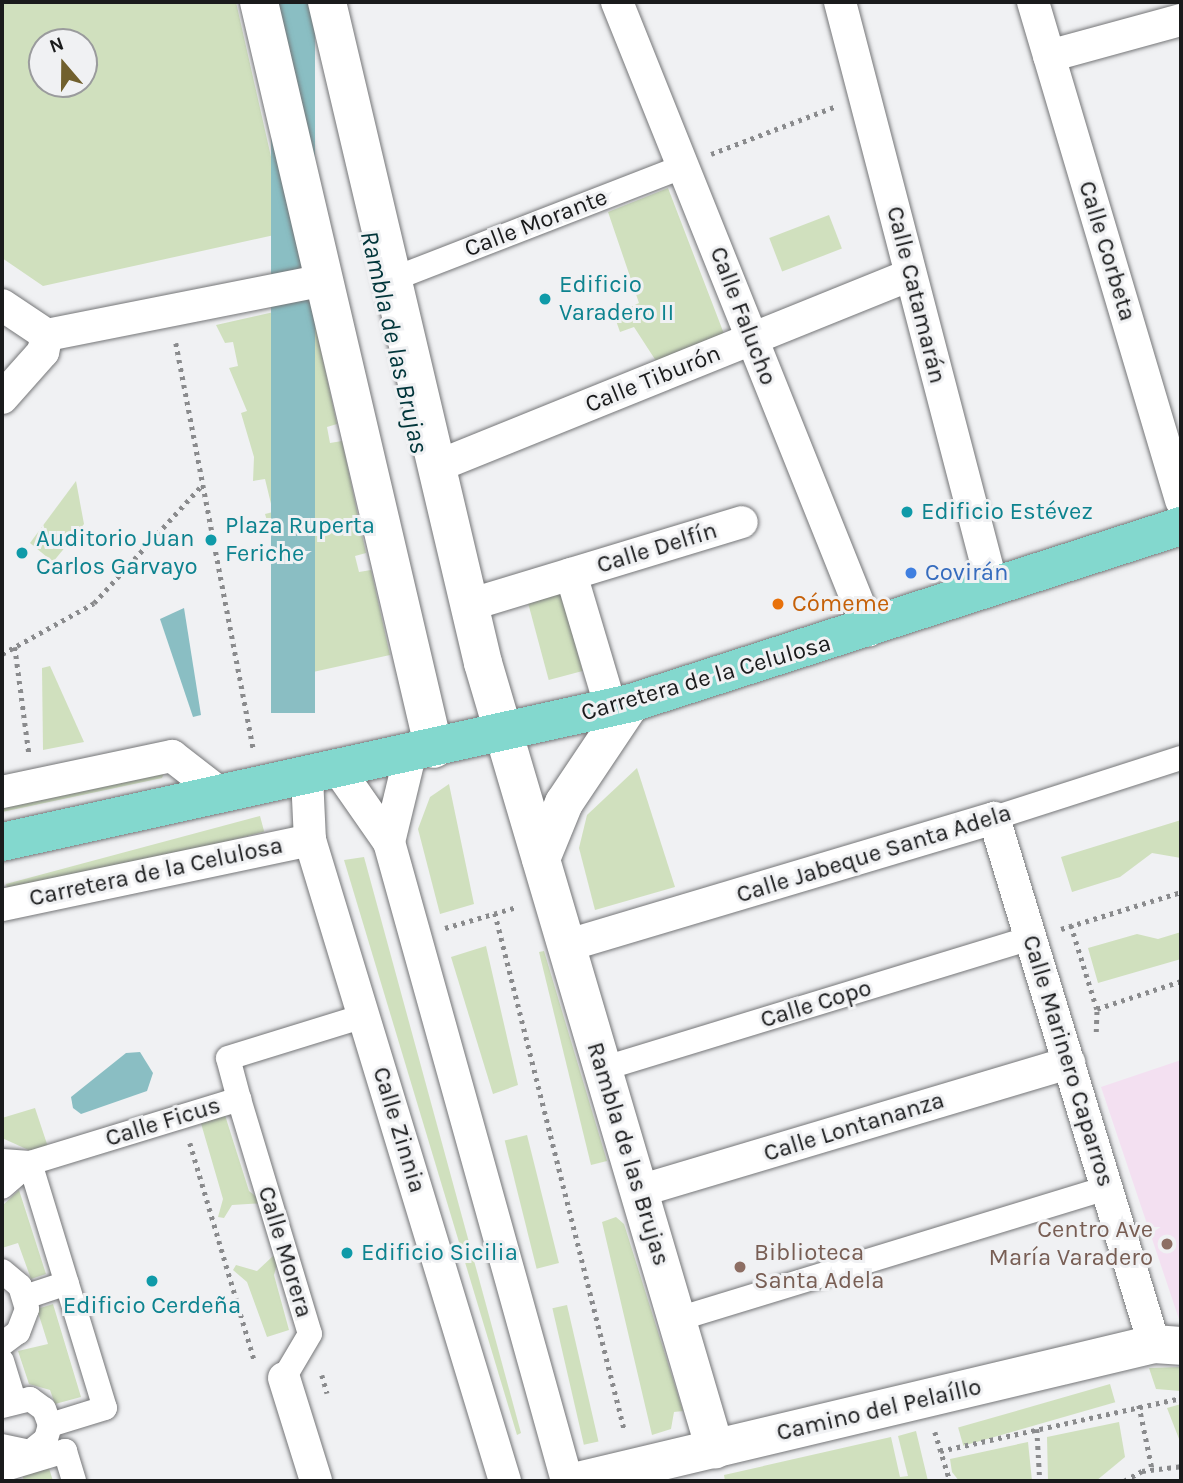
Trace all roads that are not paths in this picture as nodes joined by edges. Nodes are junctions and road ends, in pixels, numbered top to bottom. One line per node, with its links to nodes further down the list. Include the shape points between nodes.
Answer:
1 (259, 2): 10 (street)
2 (327, 2): 11 (street, Rambla de las Brujas)
3 (617, 2): 8 (street, Calle Falucho)
4 (840, 2): 9 (street, Calle Catamarán)
5 (1033, 2): 7 (street, Calle Corbeta)
6 (1181, 20): 7 (street)
7 (1049, 56): 16 (street, Calle Corbeta)
8 (685, 166): 11 (street, Calle Morante); 14 (street, Calle Falucho)
9 (910, 275): 14 (street, Calle Tiburón); 22 (street, Calle Catamarán)
10 (325, 280): 13 (street); 27 (street)
11 (388, 281): 17 (street, Rambla de las Brujas)
12 (2, 305): 13 (street)
13 (47, 335): 15 (street, via 43,352)
14 (751, 339): 17 (street, Calle Tiburón); 24 (street, Calle Falucho)
15 (2, 398)
16 (1170, 416): 18 (street, Calle Corbeta)
17 (435, 467): 23 (street, Rambla de las Brujas)
18 (1181, 500)
19 (742, 522): 21 (street, Calle Delfín)
20 (1181, 526): 22 (highway, Carretera de la Celulosa)
21 (571, 574): 23 (street, Calle Delfín); 25 (street, Calle Delfín)
22 (993, 589): 24 (highway, Carretera de la Celulosa)
23 (469, 606): 26 (street, Rambla de las Brujas)
24 (869, 630): 25 (highway, Carretera de la Celulosa)
25 (621, 705): 26 (highway, Carretera de la Celulosa); 36 (street, via 564,803)
26 (505, 734): 27 (highway, Carretera de la Celulosa); 36 (street, Rambla de las Brujas)
27 (422, 752): 29 (highway, Carretera de la Celulosa); 35 (street)
28 (1181, 758): 32 (street, Calle Jabeque Santa Adela)
29 (323, 773): 31 (highway, Carretera de la Celulosa); 33 (street, Calle Zinnia); 35 (street)
30 (2, 792): 31 (street, via 172,756)
31 (221, 794): 34 (highway, Carretera de la Celulosa)
32 (995, 818): 38 (street, Calle Marinero Caparros); 39 (street, Calle Jabeque Santa Adela)
33 (310, 840): 37 (street, Carretera de la Celulosa); 40 (street, Calle Zinnia)
34 (2, 842)
35 (389, 842): 66 (street)
36 (541, 859): 39 (street, Rambla de las Brujas)
37 (2, 905)
38 (1031, 938): 41 (street, Calle Marinero Caparros); 42 (street, Calle Copo)
39 (565, 946): 42 (street, Rambla de las Brujas)
40 (364, 1016): 43 (street, Calle Ficus, via 228,1058); 65 (street, Calle Zinnia)
41 (1082, 1056): 47 (street, Calle Marinero Caparros); 48 (street, Calle Lontananza)
42 (602, 1069): 48 (street, Rambla de las Brujas)
43 (240, 1099): 45 (street, Calle Ficus); 56 (street, Calle Morera, via 310,1334)
44 (2, 1161): 45 (street, Calle Ficus)
45 (30, 1163): 46 (street, Calle Ficus); 50 (street)
46 (2, 1187)
47 (1107, 1188): 52 (street); 54 (street, Calle Marinero Caparros)
48 (639, 1191): 52 (street, Rambla de las Brujas)
49 (2, 1271): 51 (street)
50 (67, 1283): 51 (street); 58 (street, via 105,1408)
51 (25, 1297): 53 (street, via 25,1321)
52 (678, 1319): 60 (street, Rambla de las Brujas)
53 (2, 1344)
54 (1167, 1345): 60 (street, Camino del Pelaíllo)
55 (2, 1360): 57 (street)
56 (272, 1377): 64 (street)
57 (7, 1402): 58 (street, via 38,1402)
58 (50, 1425): 61 (street, via 46,1439)
59 (2, 1446): 61 (street)
60 (715, 1449): 67 (street, Camino del Pelaíllo)
61 (31, 1456): 62 (street); 63 (street, via 65,1451)
62 (2, 1470)
63 (74, 1481)
64 (316, 1481)
65 (505, 1481)
66 (567, 1481)
67 (578, 1481)

